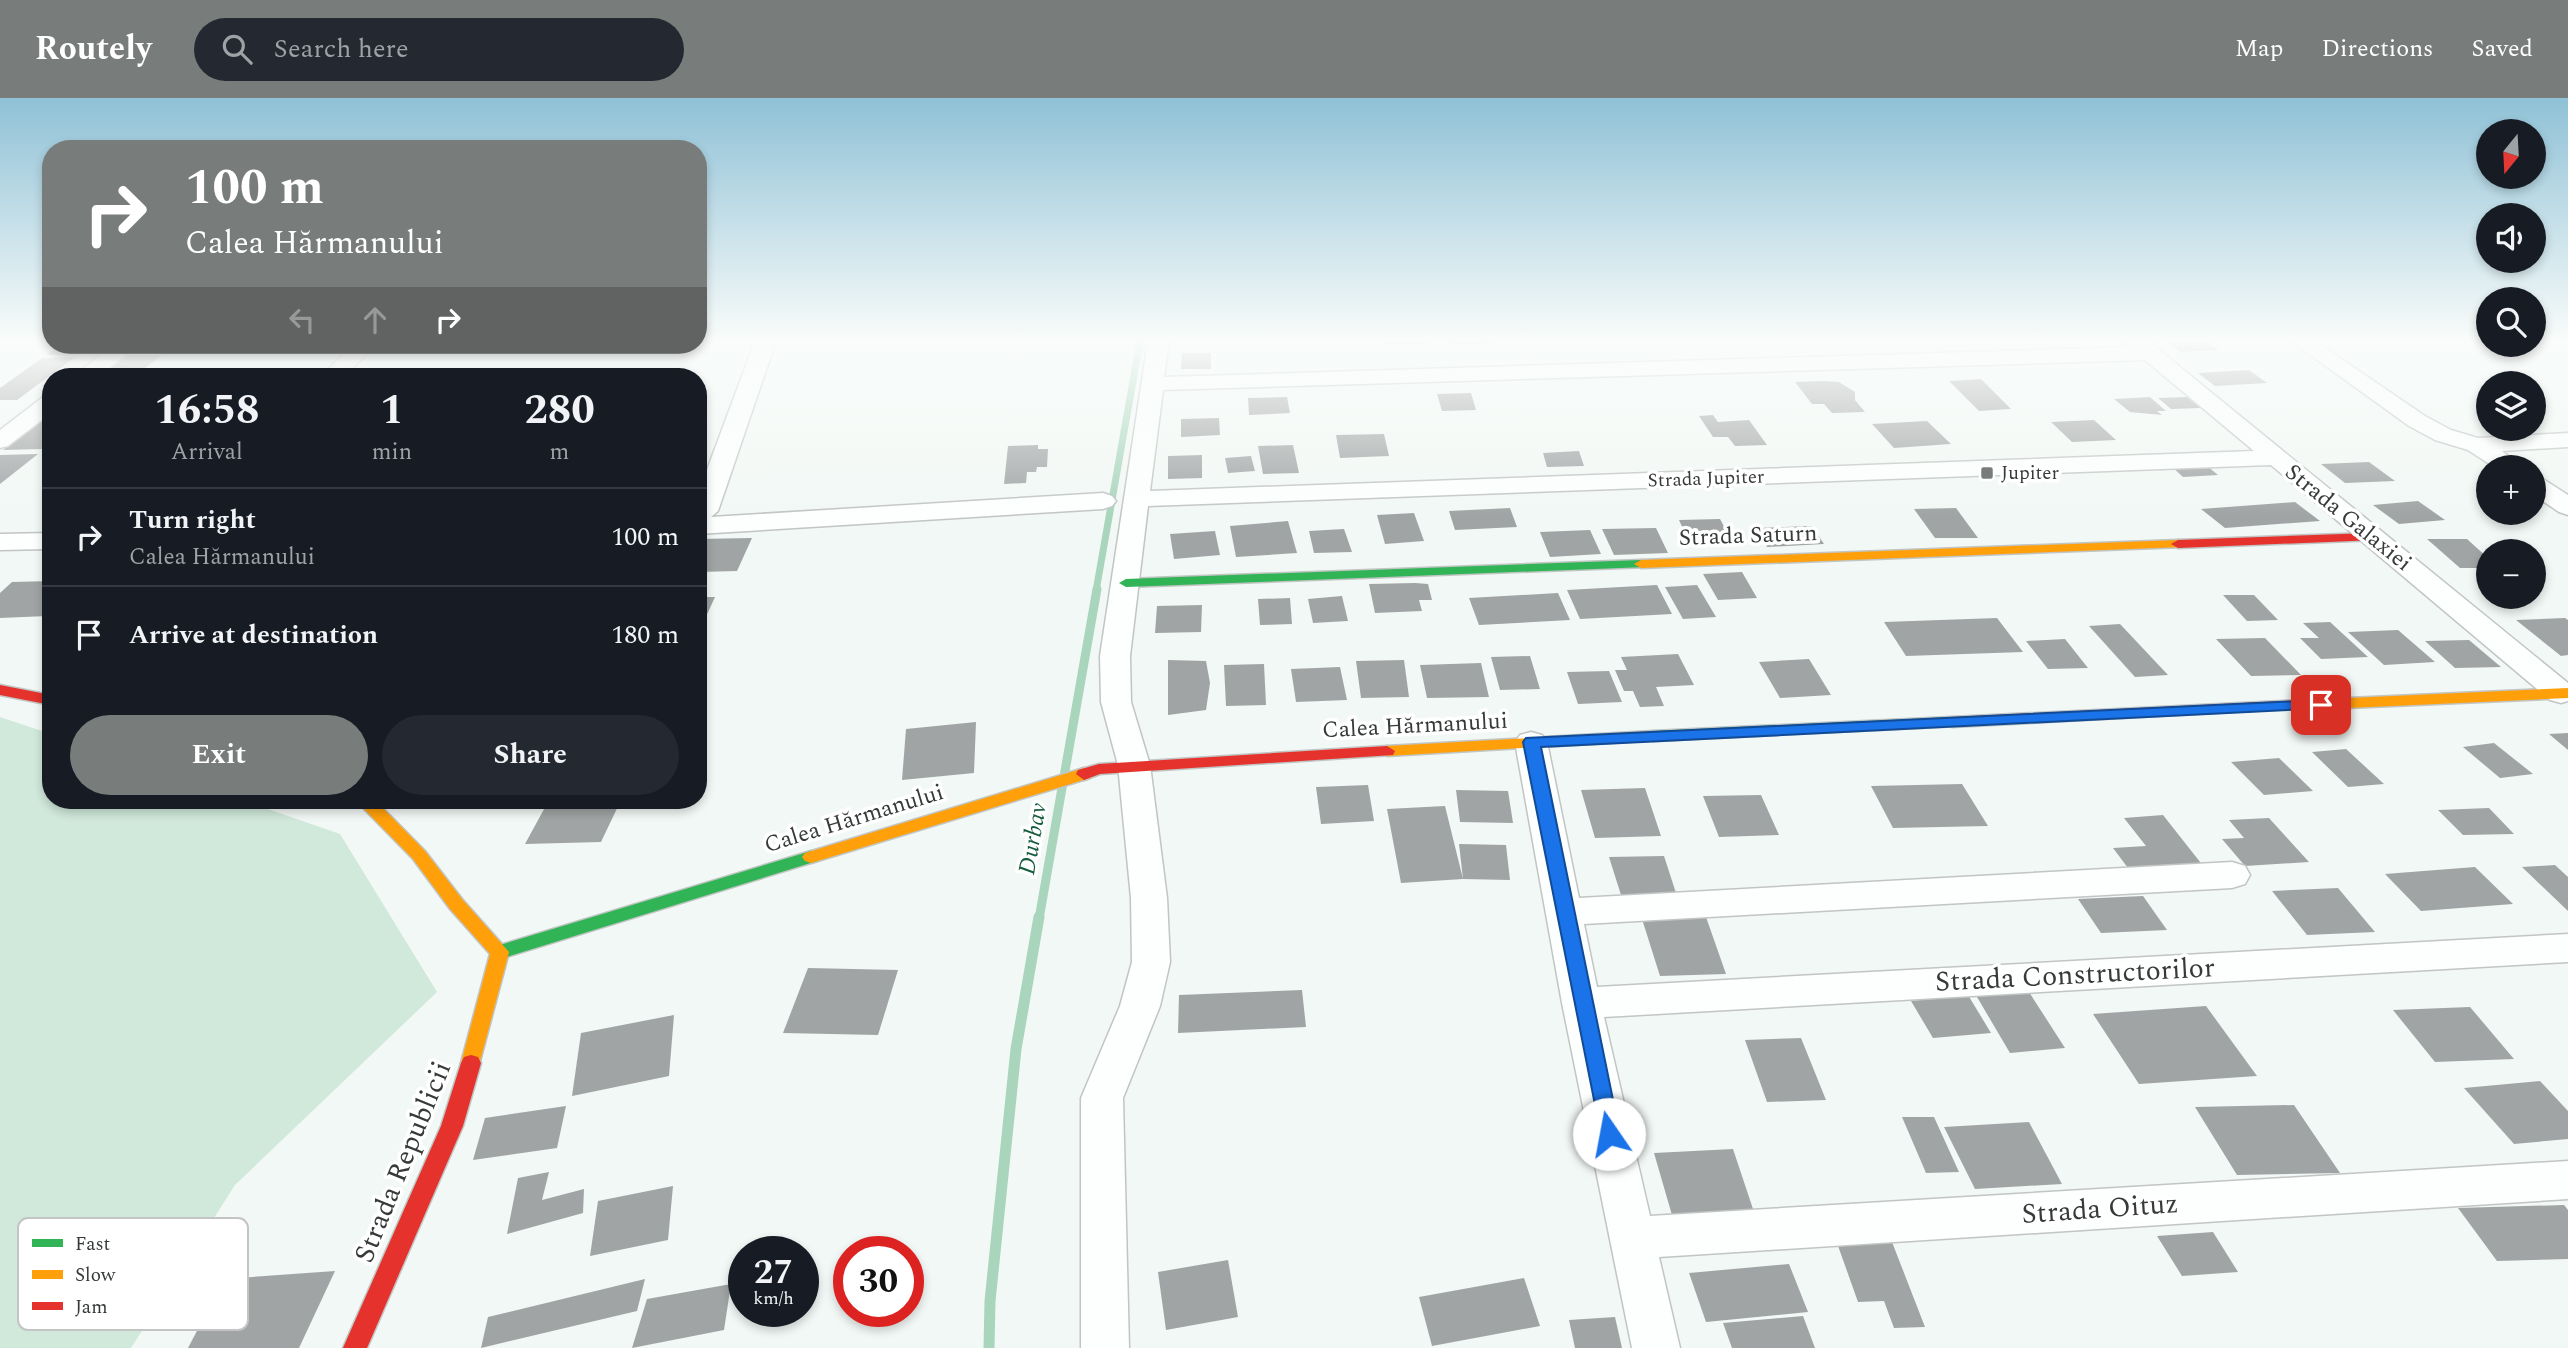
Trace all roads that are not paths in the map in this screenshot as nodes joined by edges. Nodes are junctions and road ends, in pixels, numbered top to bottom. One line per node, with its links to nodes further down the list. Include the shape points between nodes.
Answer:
1 (744, 399): 14 (street)
2 (1150, 399): 12 (street)
3 (2206, 399): 10 (street, Strada Galaxiei)
4 (2386, 399): 8 (street, via 2443,435)
5 (42, 409): 7 (street)
6 (2568, 440): 8 (street)
7 (0, 441)
8 (2477, 445): 9 (street)
9 (2492, 455)
10 (2275, 458): 12 (street, Strada Jupiter); 17 (street, Strada Galaxiei)
11 (2546, 492): 15 (street)
12 (1138, 499): 20 (street)
13 (1103, 501): 16 (street)
14 (707, 505)
15 (2568, 507)
16 (707, 519)
17 (2371, 537): 20 (street, Strada Saturn); 22 (street, Strada Galaxiei)
18 (42, 541): 19 (street)
19 (0, 542)
20 (1126, 583): 25 (street, via 1115,656)
21 (0, 690): 23 (street)
22 (2564, 693): 24 (street, Calea Hărmanului)
23 (42, 698)
24 (1531, 742): 25 (street, Calea Hărmanului); 28 (street)
25 (1116, 767): 30 (street, Calea Hărmanului, via 1008,795); 35 (street, via 1149,898 1151,962 1140,1006 1102,1098)
26 (374, 809): 30 (street)
27 (2232, 875): 28 (street)
28 (1563, 912): 31 (street)
29 (2568, 948): 31 (street, Strada Constructorilor)
30 (500, 952): 34 (street, Strada Republicii, via 452,1126)
31 (1581, 1003): 33 (street)
32 (2568, 1180): 33 (street, Strada Oituz)
33 (1632, 1238): 36 (street)
34 (355, 1348)
35 (1105, 1348)
36 (1656, 1348)

